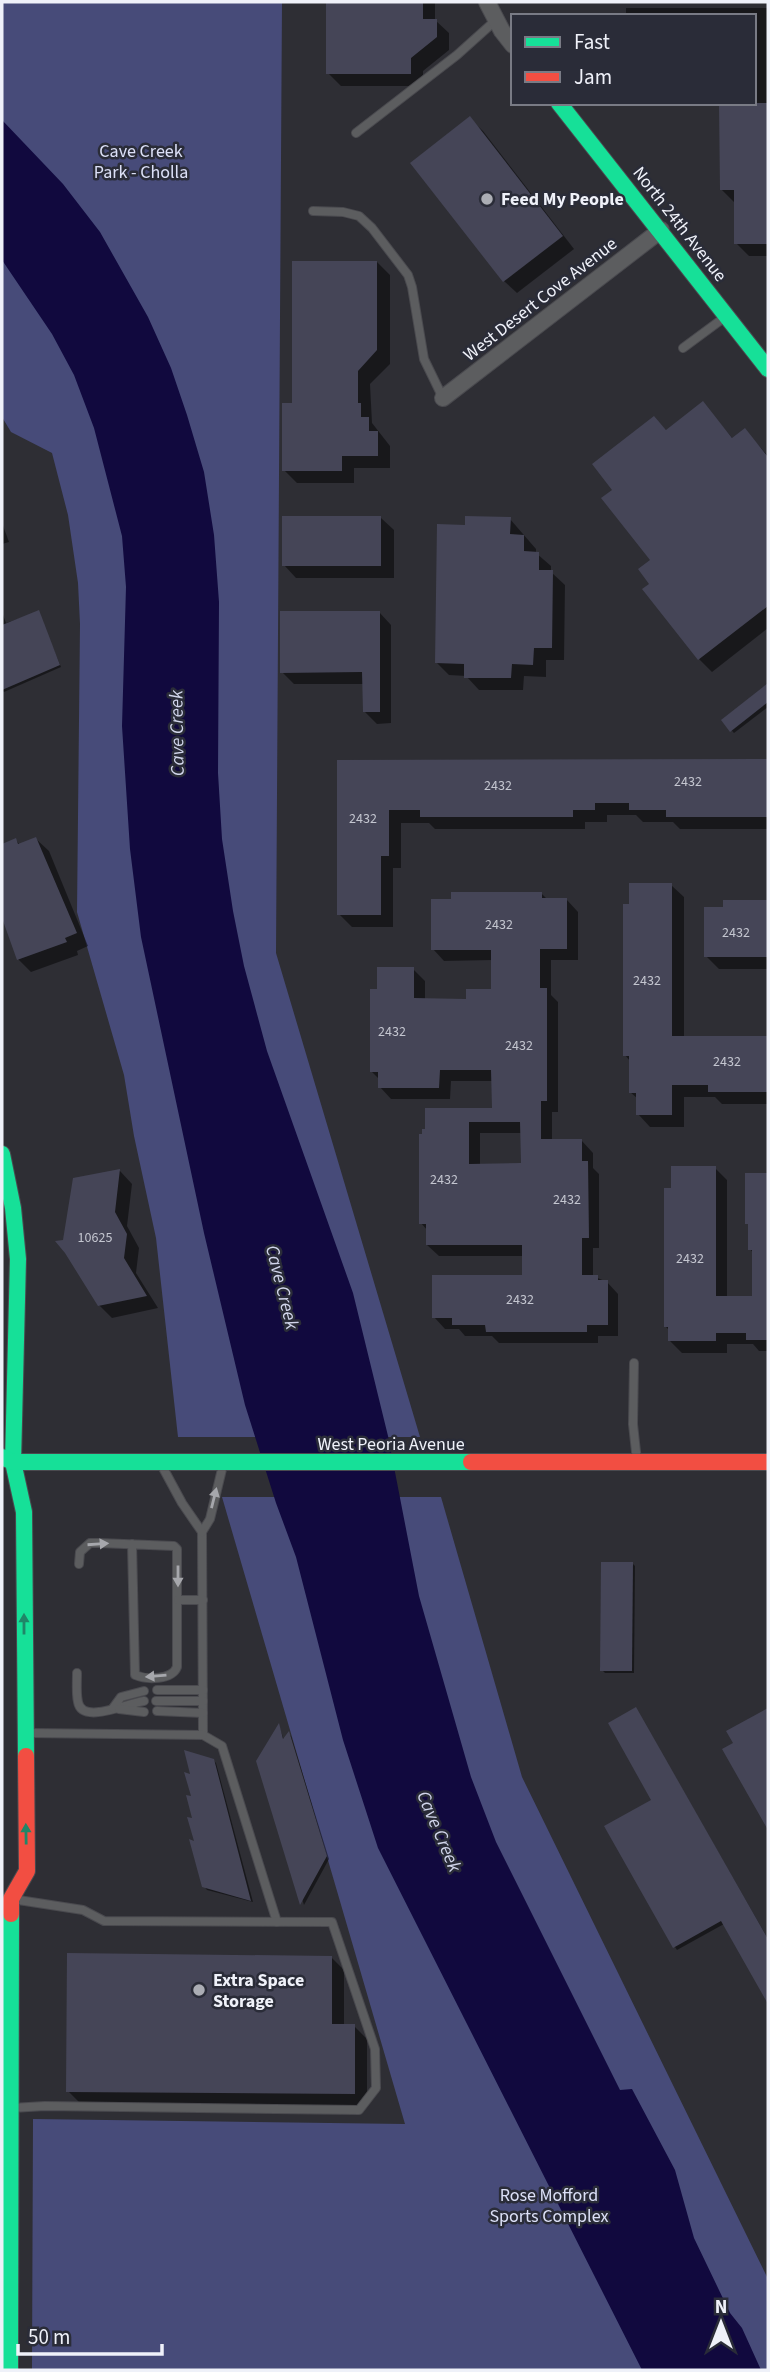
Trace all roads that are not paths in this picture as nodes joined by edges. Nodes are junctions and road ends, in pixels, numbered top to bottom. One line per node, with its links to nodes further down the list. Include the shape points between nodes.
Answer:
1 (487, 2): 2 (street)
2 (496, 20): 3 (street); 5 (lane)
3 (511, 42)
4 (561, 105): 7 (street, North 24th Avenue)
5 (356, 133)
6 (313, 211): 11 (lane, via 359,216 408,275 424,359)
7 (661, 230): 8 (street, North 24th Avenue); 11 (street, West Desert Cove Avenue)
8 (727, 315): 9 (lane); 10 (street, North 24th Avenue)
9 (683, 348)
10 (768, 369)
11 (443, 398)
12 (2, 1154): 14 (street, via 18,1259)
13 (634, 1363): 16 (lane)
14 (6, 1462): 15 (street, West Peoria Avenue); 19 (street); 36 (street, one-way to 14, via 24,1511)
15 (160, 1462): 18 (street, West Peoria Avenue); 20 (lane)
16 (637, 1462): 17 (street, West Peoria Avenue); 18 (street, West Peoria Avenue)
17 (768, 1462)
18 (224, 1463): 20 (lane, one-way to 18)
19 (2, 1487)
20 (202, 1532): 24 (lane)
21 (132, 1544): 22 (lane, one-way to 21, via 80,1552 90,1543); 23 (lane, one-way to 23, via 177,1549); 23 (lane, one-way to 21, via 175,1672 159,1677 135,1675)
22 (79, 1564)
23 (178, 1600): 24 (lane)
24 (203, 1600): 28 (lane)
25 (77, 1673): 32 (lane, via 80,1708 95,1713)
26 (144, 1690): 32 (lane, via 121,1697)
27 (157, 1690): 28 (lane)
28 (203, 1690): 31 (lane)
29 (144, 1701): 32 (lane)
30 (156, 1701): 31 (lane)
31 (203, 1701): 35 (lane)
32 (113, 1708): 34 (lane)
33 (157, 1711): 35 (lane)
34 (145, 1712)
35 (203, 1713): 37 (lane)
36 (24, 1733): 37 (lane); 39 (street, one-way to 36, via 27,1871)
37 (203, 1735): 40 (lane, via 222,1746)
38 (2, 1884): 39 (street)
39 (11, 1899): 40 (lane, via 83,1910 104,1921); 41 (street)
40 (277, 1922): 41 (lane, via 332,1922 375,2049 376,2088 359,2110)
41 (5, 2108): 42 (street)
42 (6, 2338): 43 (street)
43 (10, 2370)

